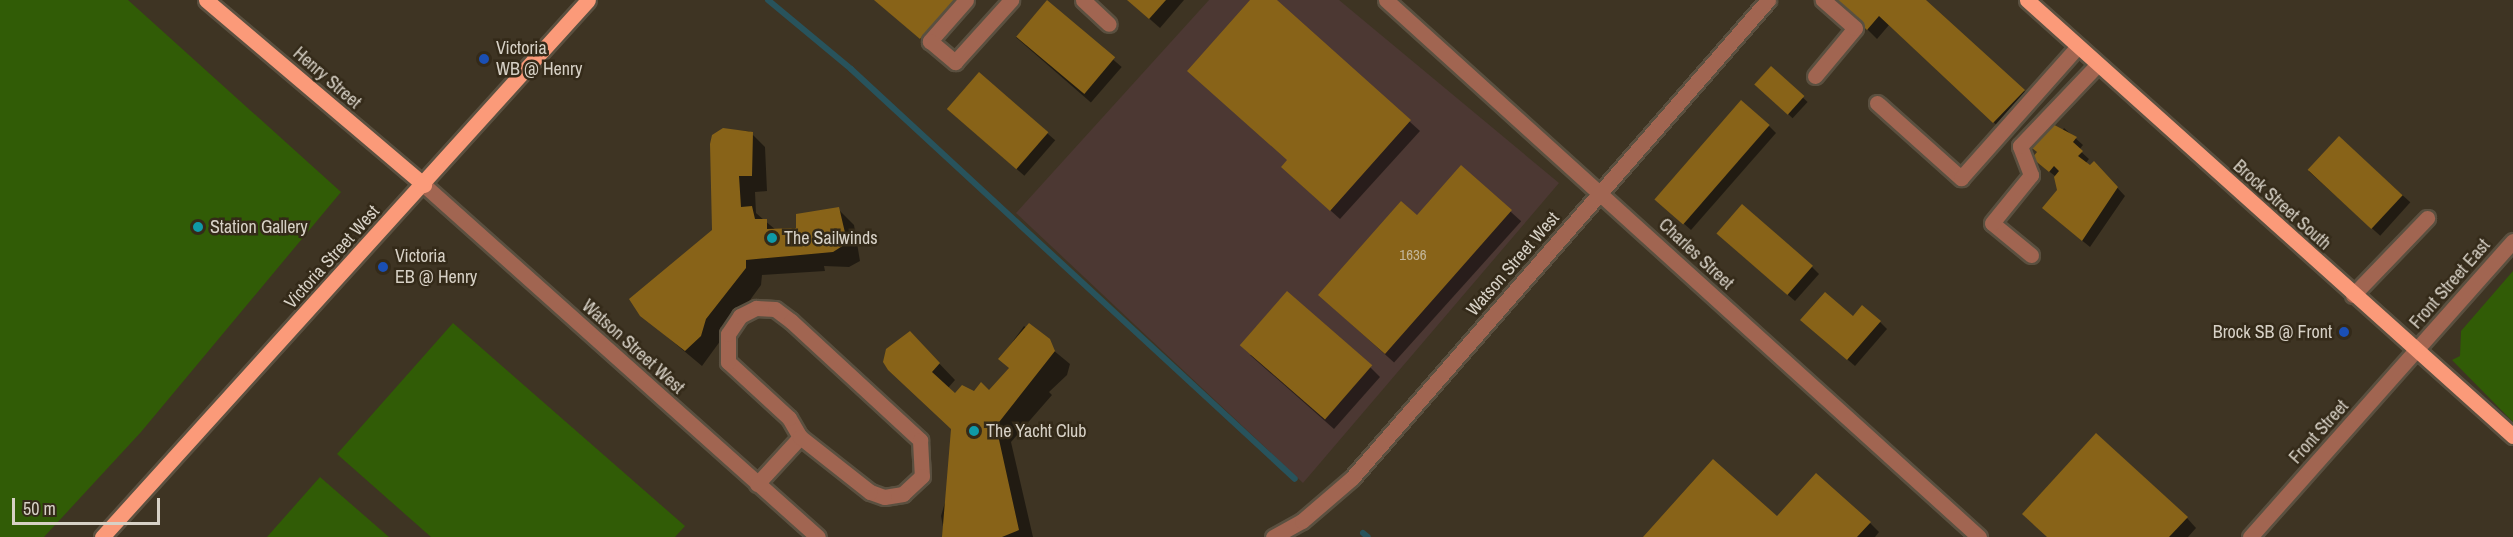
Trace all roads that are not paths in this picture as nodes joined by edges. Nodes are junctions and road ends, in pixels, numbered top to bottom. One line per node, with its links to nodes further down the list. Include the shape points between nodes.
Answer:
1 (206, 0): 15 (main road, Henry Street)
2 (588, 0): 15 (main road, Victoria Street West)
3 (966, 0): 4 (street, via 930,41 955,62)
4 (1011, 0)
5 (1083, 0): 10 (street)
6 (1386, 0): 16 (street, Charles Street)
7 (1768, 0): 16 (street, Watson Street West)
8 (1823, 0): 13 (street, via 1855,28)
9 (2027, 0): 11 (main road, Brock Street South)
10 (1109, 24)
11 (2078, 46): 12 (main road, Brock Street South); 14 (street, via 1961,178)
12 (2098, 64): 19 (street, via 2020,146 2031,175 1992,223); 20 (main road, Brock Street South)
13 (1815, 76)
14 (1877, 103)
15 (424, 185): 24 (street, Watson Street West); 25 (main road, Victoria Street West)
16 (1602, 192): 27 (street, Watson Street West, via 1352,478 1302,521); 28 (street, Charles Street)
17 (2427, 219): 20 (street)
18 (2513, 241): 21 (street, Front Street East)
19 (2031, 255)
20 (2353, 295): 21 (main road, Brock Street South)
21 (2416, 352): 22 (main road, Brock Street South); 29 (street, Front Street)
22 (2513, 436)
23 (800, 437): 23 (street, via 789,417 736,375 728,362 728,334 740,316 756,308 775,309 790,321 920,440 922,476 903,494 884,497 870,492); 24 (street)
24 (757, 484): 26 (street, Watson Street West)
25 (102, 537)
26 (818, 537)
27 (1273, 537)
28 (1979, 537)
29 (2250, 537)

